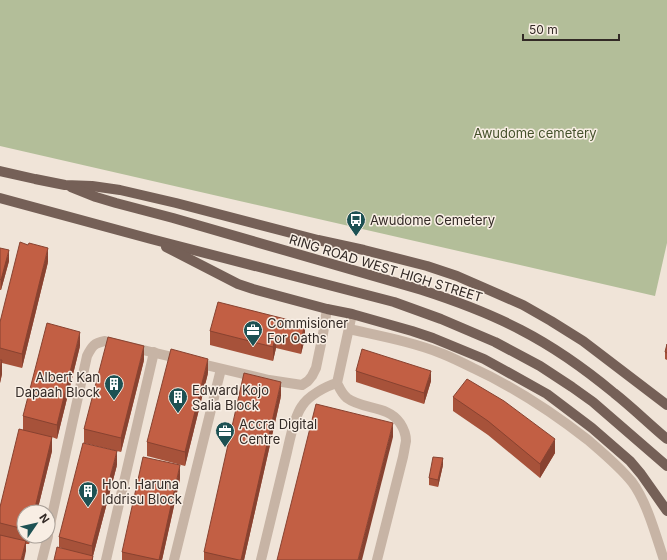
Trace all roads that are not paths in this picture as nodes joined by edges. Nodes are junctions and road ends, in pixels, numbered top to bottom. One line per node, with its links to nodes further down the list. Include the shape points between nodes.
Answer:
1 (0, 172): 2 (main road, RING ROAD WEST HIGH STREET)
2 (65, 185): 11 (main road, RING ROAD WEST HIGH STREET, via 120,190 176,202 427,266 457,276 523,305 584,341); 12 (main road, RING ROAD WEST HIGH STREET, via 102,200 422,290 479,310 554,349 614,392)
3 (0, 198): 4 (main road)
4 (152, 239): 5 (main road, via 238,284); 13 (main road, via 394,302 496,342 540,366 587,398)
5 (327, 309): 6 (main road); 9 (lane, via 316,368 308,381 302,385)
6 (352, 314): 7 (lane); 15 (main road, via 433,338 484,358 546,394 592,428 630,461)
7 (349, 329): 10 (lane); 22 (lane, via 443,354 493,377 545,408 607,456 632,482 647,511)
8 (154, 352): 9 (lane); 14 (lane, via 105,341 98,342 92,347 87,356); 18 (lane)
9 (221, 369): 19 (lane)
10 (337, 382): 20 (lane, via 302,404 297,413); 21 (lane, via 346,398 390,413 404,430 406,441 403,457)
11 (667, 405)
12 (667, 439)
13 (667, 466)
14 (55, 504)
15 (667, 511)
16 (46, 544): 17 (lane)
17 (42, 560)
18 (106, 560)
19 (174, 560)
20 (261, 560)
21 (377, 560)
22 (664, 560)

